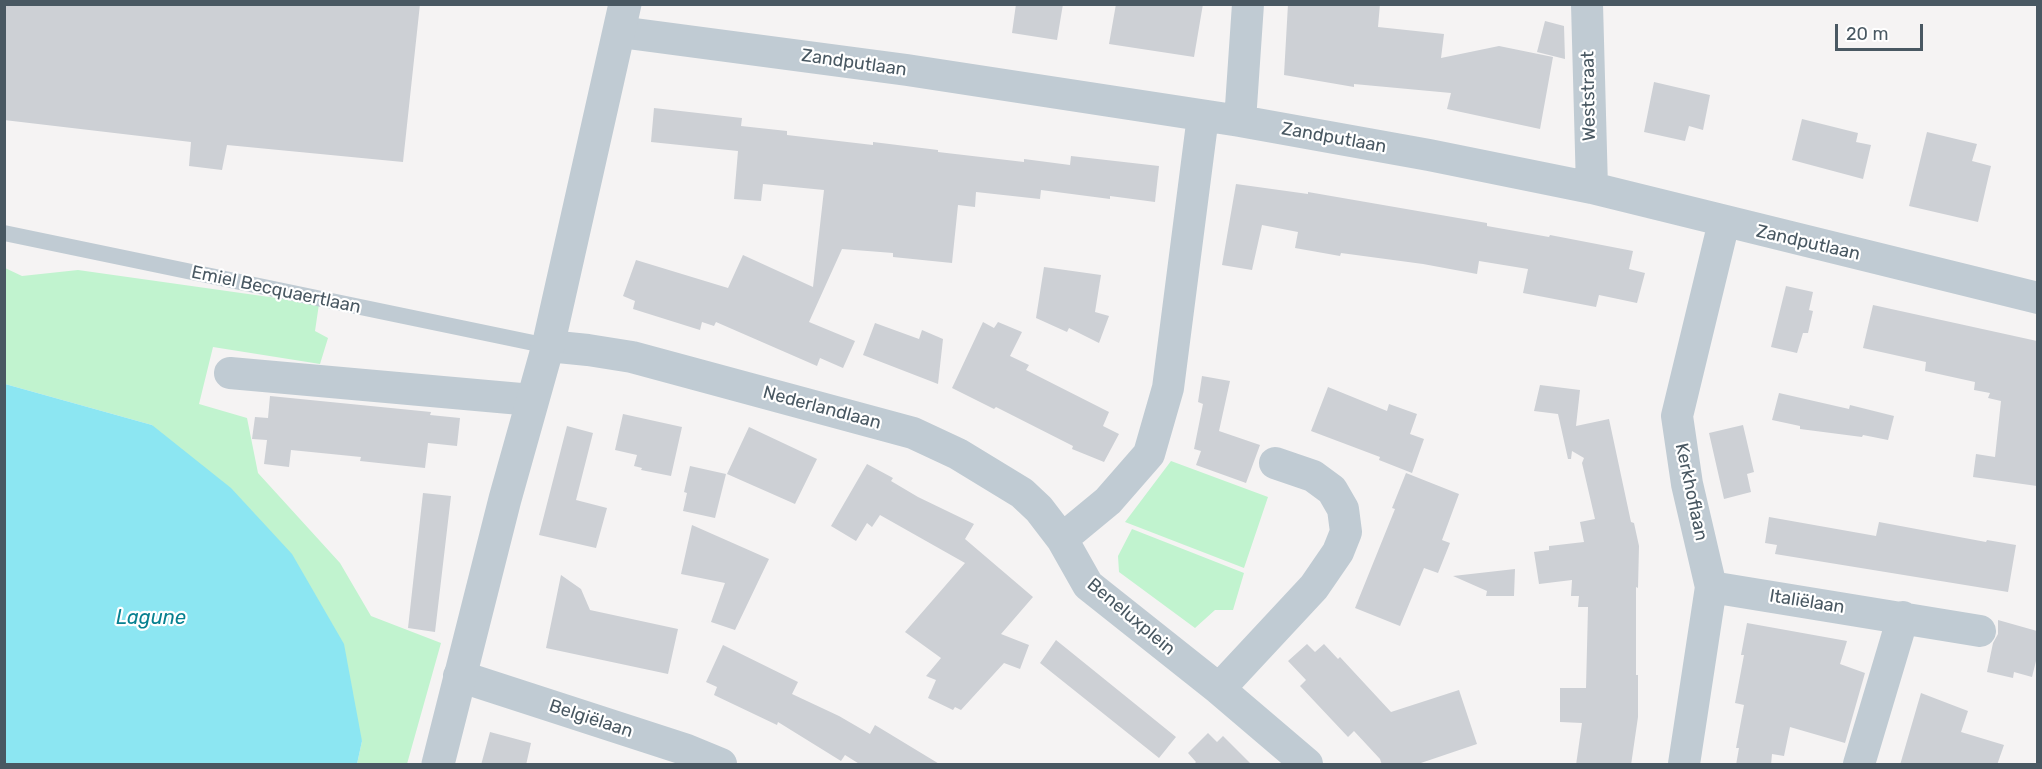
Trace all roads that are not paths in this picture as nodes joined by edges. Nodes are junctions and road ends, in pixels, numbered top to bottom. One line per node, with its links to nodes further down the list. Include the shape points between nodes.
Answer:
1 (1248, 4): 5 (street)
2 (1587, 4): 6 (street, Weststraat)
3 (622, 19): 4 (street, Zandputlaan, via 907,70); 10 (street)
4 (1203, 116): 5 (street, Zandputlaan); 14 (street, via 1167,388 1149,454 1108,501)
5 (1240, 121): 6 (street, Zandputlaan)
6 (1592, 188): 7 (street, Zandputlaan)
7 (1724, 222): 9 (street, Zandputlaan); 15 (street, Kerkhoflaan, via 1677,416 1687,484)
8 (4, 233): 10 (lane, Emiel Becquaertlaan)
9 (2037, 298)
10 (548, 346): 12 (street); 14 (street, Nederlandlaan, via 632,357 913,433 958,454 1022,493)
11 (230, 373): 12 (street)
12 (532, 400): 18 (street)
13 (1275, 463): 19 (street, via 1313,476 1332,490 1343,509 1346,532 1338,552 1314,587)
14 (1062, 539): 19 (street, Beneluxplein, via 1088,585)
15 (1711, 586): 16 (street, Italiëlaan); 23 (street, Kerkhoflaan)
16 (1903, 617): 17 (street, Italiëlaan); 24 (street)
17 (1980, 631)
18 (459, 676): 20 (street); 21 (street, Belgiëlaan, via 687,750)
19 (1219, 689): 22 (street, Beneluxplein)
20 (438, 765)
21 (721, 765)
22 (1306, 765)
23 (1684, 765)
24 (1859, 765)

